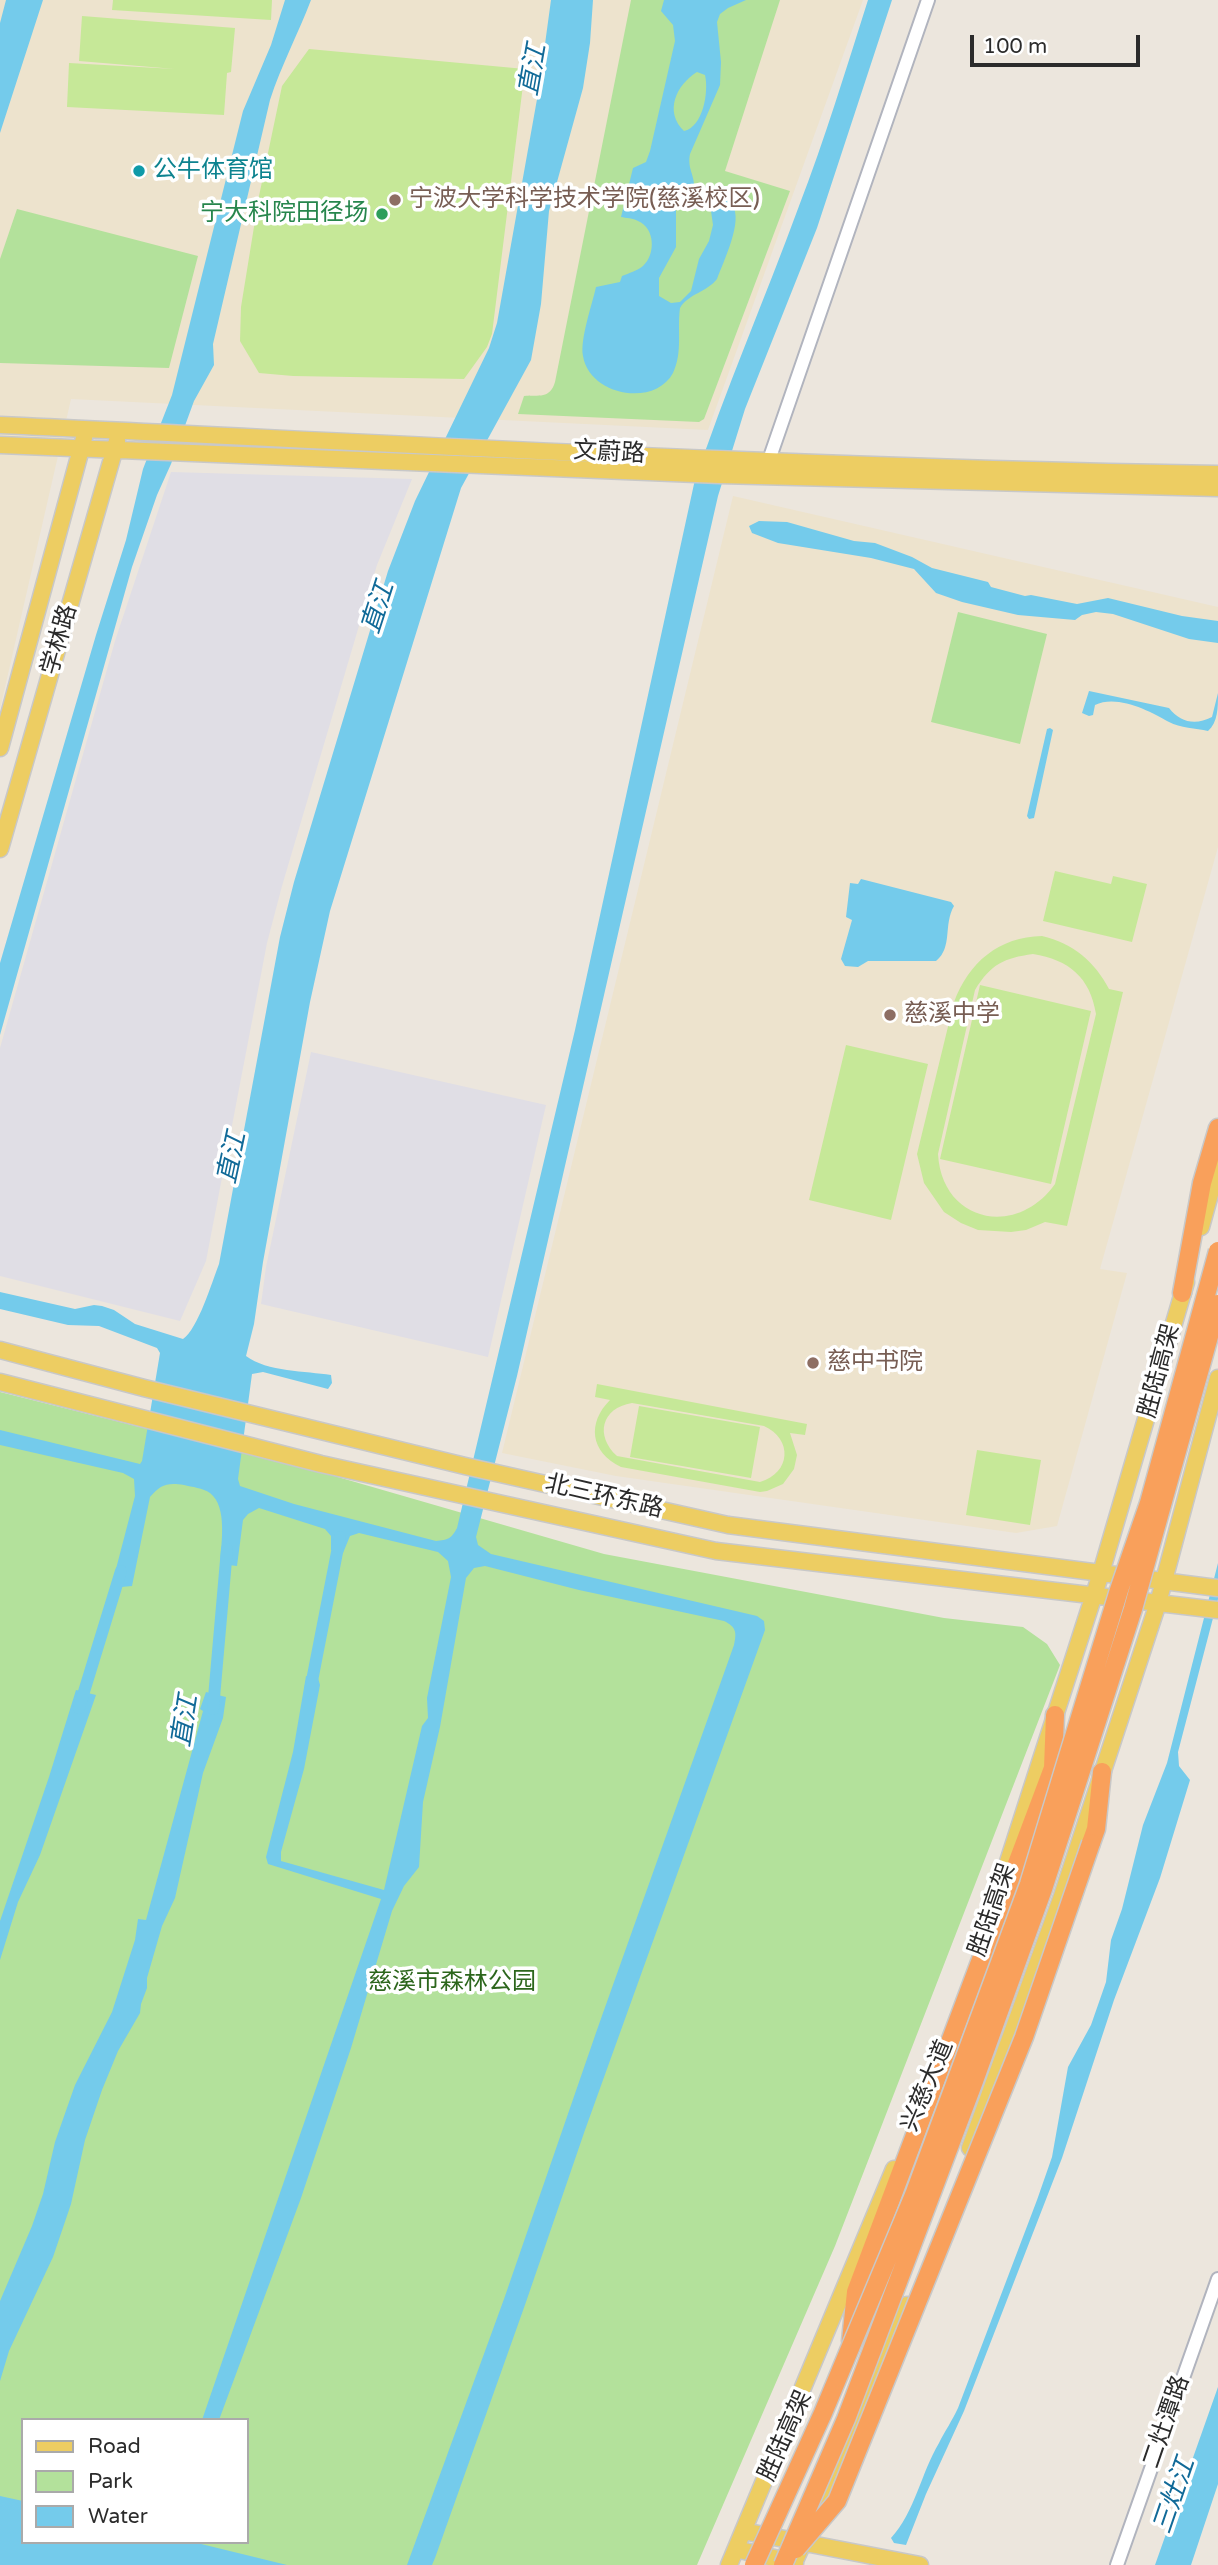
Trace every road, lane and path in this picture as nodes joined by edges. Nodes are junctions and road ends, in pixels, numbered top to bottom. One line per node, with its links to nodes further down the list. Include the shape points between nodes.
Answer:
1 (928, 0): 8 (street)
2 (0, 425): 3 (main road, 文蔚路)
3 (86, 429): 4 (main road, 文蔚路); 6 (main road, 学林路)
4 (120, 430): 7 (main road, 学林路); 9 (main road, 文蔚路, via 496,448)
5 (0, 444): 6 (main road, 文蔚路)
6 (82, 447): 7 (main road, 文蔚路); 12 (main road, 学林路)
7 (114, 449): 9 (main road, 文蔚路, via 489,465); 13 (main road, 学林路)
8 (769, 460): 9 (main road, 文蔚路); 10 (main road, 文蔚路)
9 (728, 467): 11 (main road, 文蔚路)
10 (1218, 474)
11 (1218, 488)
12 (0, 748)
13 (0, 849)
14 (1218, 1128): 17 (highway, via 1202,1183)
15 (1218, 1165): 17 (main road, 兴慈大道)
16 (1218, 1251): 31 (highway, 胜陆高架, bridge, via 1149,1503 1029,1884 946,2111)
17 (1182, 1293): 22 (main road, 兴慈大道)
18 (1218, 1304): 37 (highway, 胜陆高架, bridge, via 1133,1609 1043,1889 846,2419)
19 (0, 1350): 22 (main road, 北三环东路, via 466,1466 727,1525)
20 (1218, 1378): 23 (main road)
21 (0, 1382): 25 (main road, 北三环东路, via 321,1464 716,1551)
22 (1101, 1573): 23 (main road, 北三环东路); 25 (main road, 兴慈大道)
23 (1164, 1581): 24 (main road, 北三环东路); 26 (main road)
24 (1218, 1588)
25 (1094, 1595): 26 (main road, 北三环东路); 28 (main road, 兴慈大道)
26 (1158, 1603): 27 (main road, 北三环东路); 29 (main road)
27 (1218, 1610)
28 (1055, 1715): 31 (highway, bridge, via 1053,1768 856,2292); 32 (main road, 兴慈大道, via 959,2014)
29 (1102, 1772): 33 (main road, via 1062,1896 952,2196); 37 (highway, bridge, via 1096,1829 1024,2037 837,2501)
30 (1218, 2279): 41 (street, 二灶潭路)
31 (850, 2348): 36 (highway, 胜陆高架, bridge)
32 (743, 2531): 33 (main road); 34 (main road, 兴慈大道)
33 (803, 2543): 38 (main road); 40 (main road)
34 (736, 2549): 35 (main road, 兴慈大道); 39 (main road)
35 (729, 2565)
36 (754, 2565)
37 (783, 2565)
38 (793, 2565)
39 (803, 2565)
40 (920, 2565)
41 (1117, 2565)

